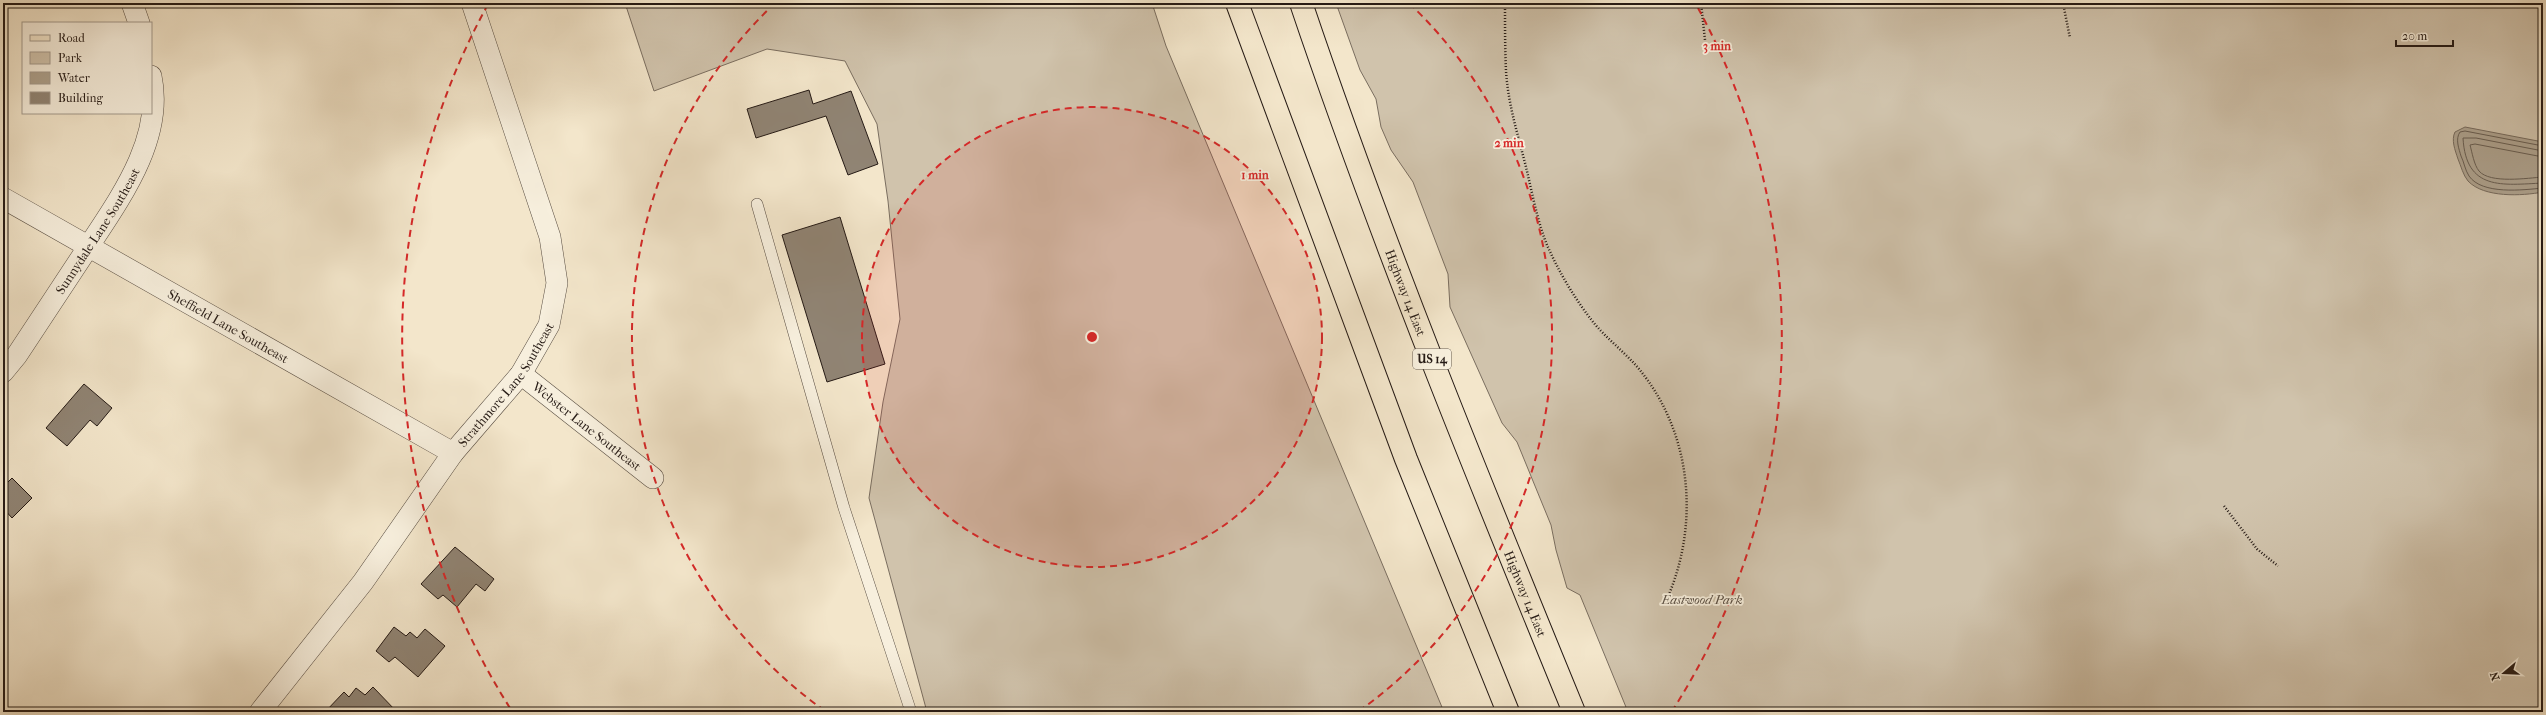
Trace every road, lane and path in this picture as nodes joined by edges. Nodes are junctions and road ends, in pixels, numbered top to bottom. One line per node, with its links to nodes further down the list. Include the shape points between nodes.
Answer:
1 (132, 3): 8 (street)
2 (472, 3): 18 (street, Strathmore Lane Southeast, via 550,237 557,283 549,325)
3 (1237, 3): 26 (main road, via 1403,452)
4 (1301, 3): 27 (main road, Highway 14 East / US 14, via 1435,368)
5 (1505, 3): 23 (path, via 1506,72 1512,114 1548,245 1568,285 1590,318 1639,370 1663,403 1676,433 1686,475 1686,531 1676,578)
6 (1701, 3): 10 (path)
7 (2064, 3): 9 (path)
8 (139, 22)
9 (2070, 38)
10 (1705, 40)
11 (152, 80): 12 (street, Sunnydale Lane Southeast, via 155,94)
12 (152, 110)
13 (151, 114): 16 (street, Sunnydale Lane Southeast, via 147,138 127,188)
14 (3, 198): 16 (street, Sheffield Lane Southeast)
15 (757, 204): 25 (lane, via 844,508)
16 (88, 247): 17 (street, Sunnydale Lane Southeast, via 17,355); 19 (street, Sheffield Lane Southeast)
17 (3, 372)
18 (521, 374): 19 (street, Strathmore Lane Southeast); 20 (street, Webster Lane Southeast)
19 (453, 453): 24 (street, Strathmore Lane Southeast, via 363,582)
20 (653, 478)
21 (2224, 506): 22 (path, via 2257,549)
22 (2278, 566)
23 (1667, 599)
24 (260, 712)
25 (910, 712)
26 (1508, 712)
27 (1574, 712)

